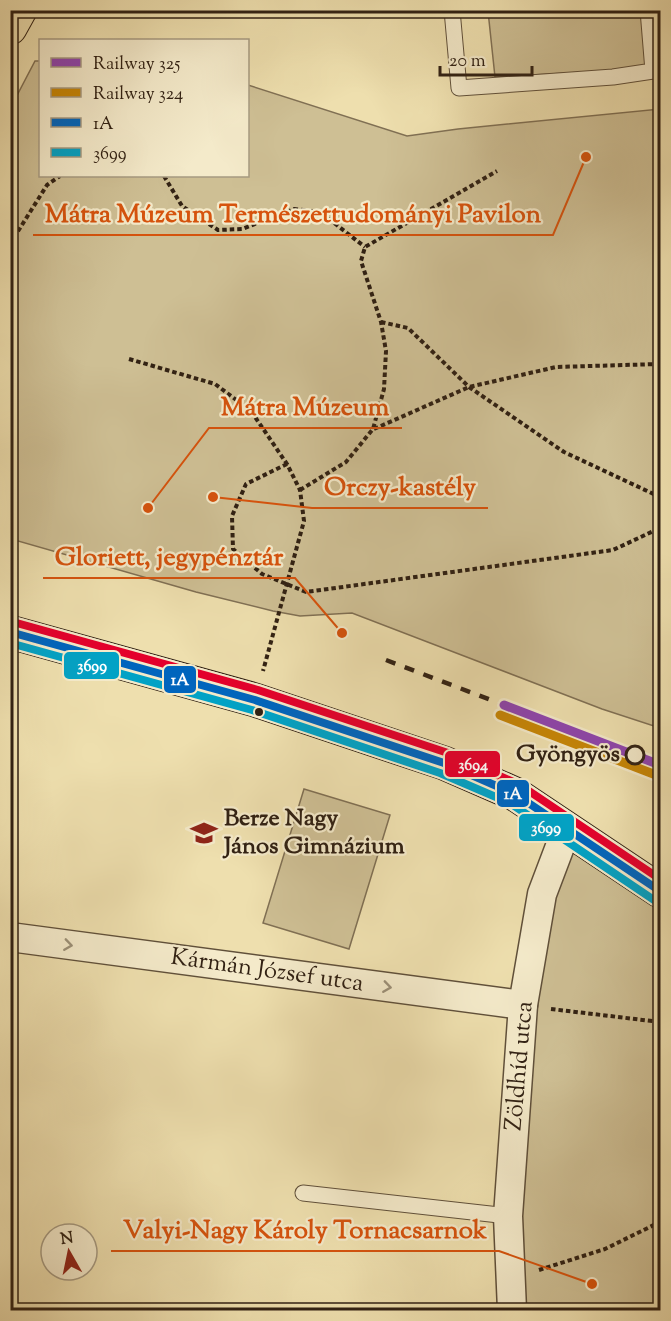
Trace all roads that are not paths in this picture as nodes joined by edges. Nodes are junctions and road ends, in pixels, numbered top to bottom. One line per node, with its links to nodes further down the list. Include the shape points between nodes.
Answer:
1 (20, 10): 4 (main road)
2 (452, 10): 3 (lane, via 459,88 652,71)
3 (648, 10)
4 (10, 28)
5 (10, 632): 6 (street, via 255,700 444,763 515,794)
6 (567, 828): 7 (street); 9 (street, Zöldhíd utca, via 542,894)
7 (660, 891)
8 (10, 937): 9 (street, Kármán József utca, one-way to 9)
9 (523, 1005): 11 (street, Zöldhíd utca)
10 (303, 1193): 11 (lane)
11 (508, 1216): 12 (street, Zöldhíd utca)
12 (512, 1311)

